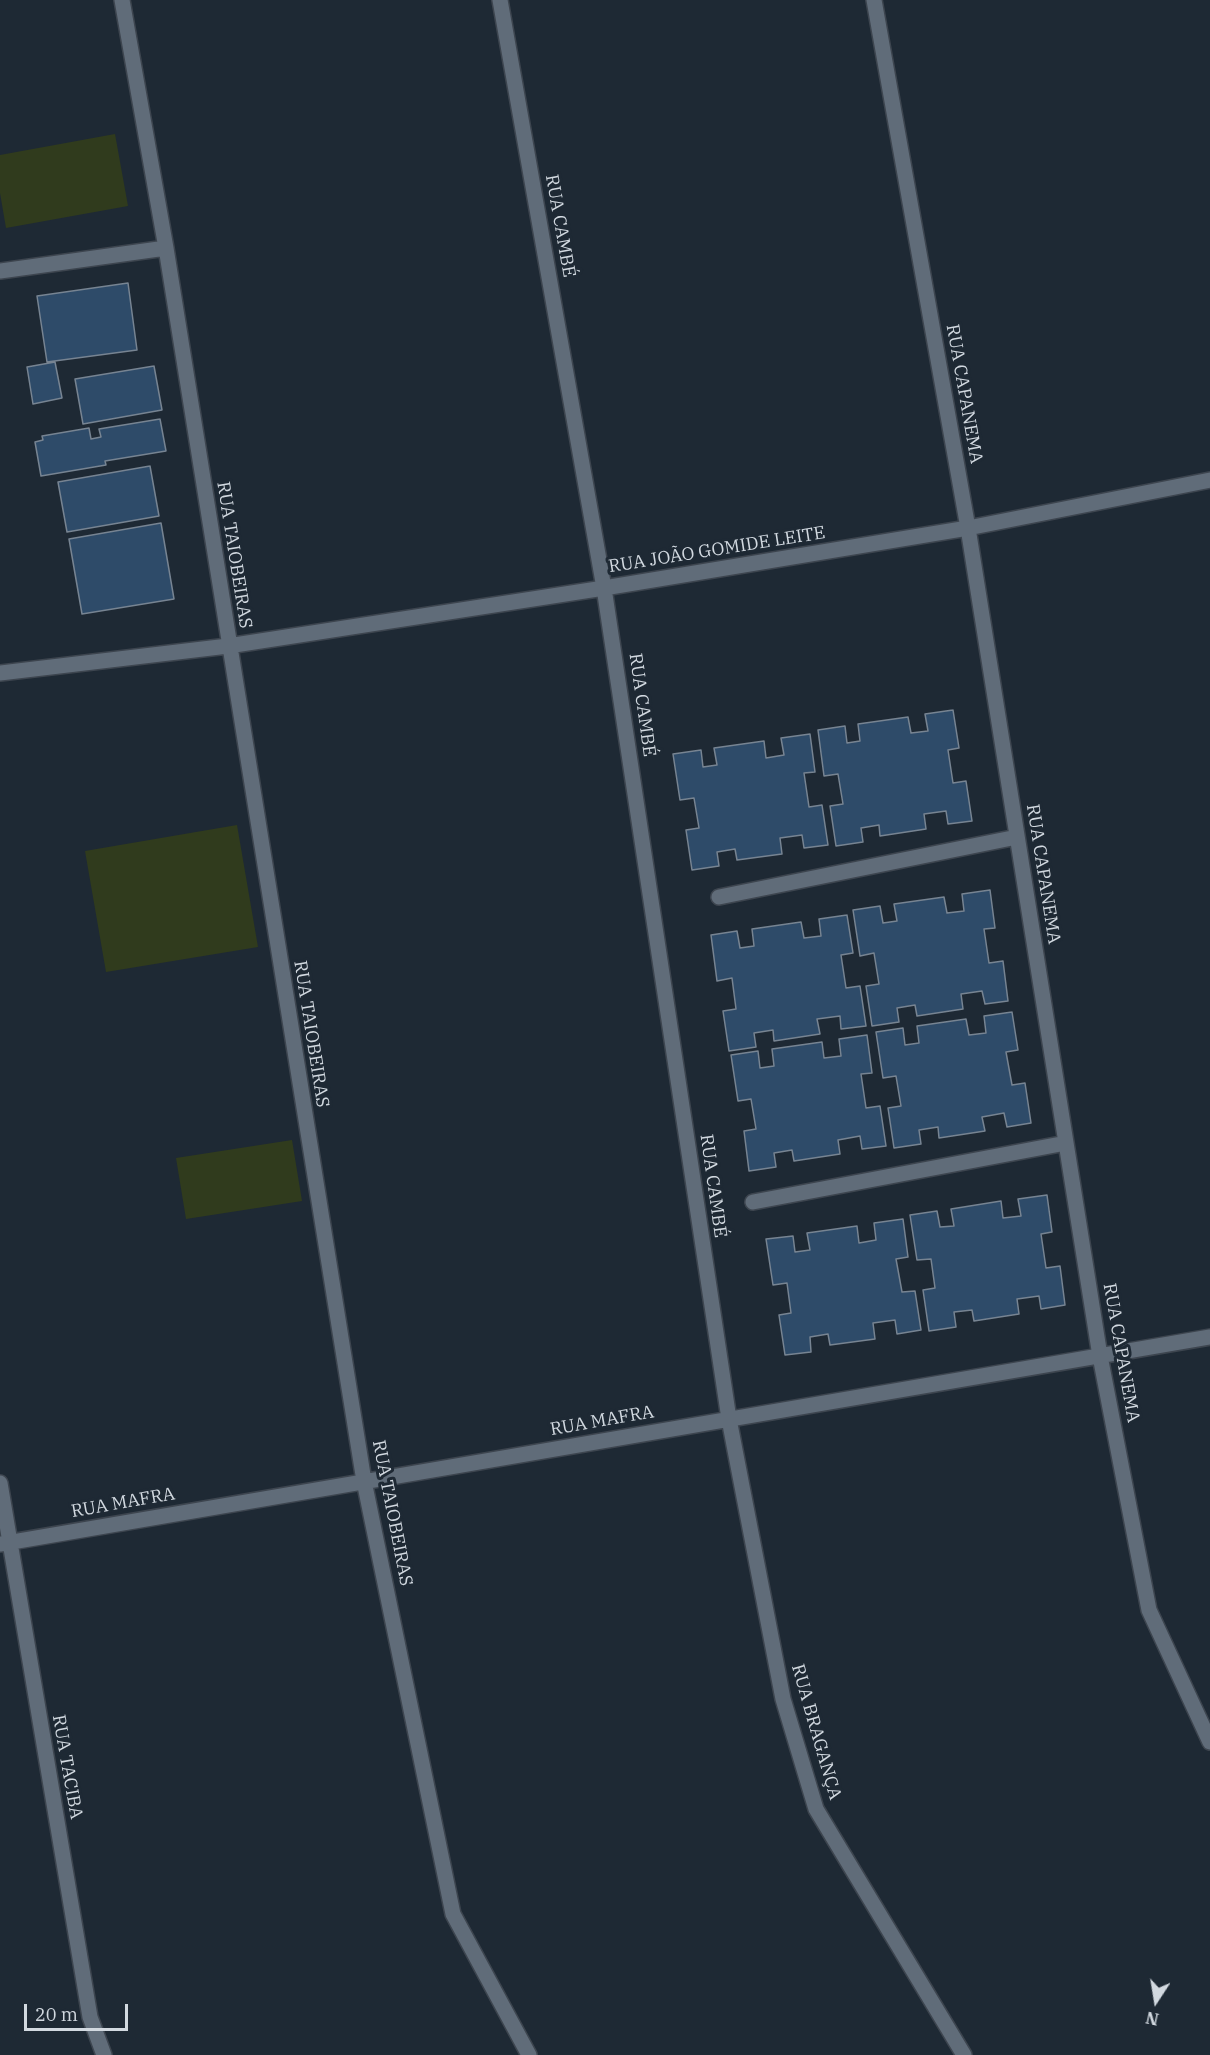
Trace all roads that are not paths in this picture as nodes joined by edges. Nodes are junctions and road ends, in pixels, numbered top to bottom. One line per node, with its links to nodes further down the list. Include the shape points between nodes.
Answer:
1 (122, 0): 4 (street, RUA TAIOBEIRAS)
2 (500, 0): 8 (street, RUA CAMBÉ)
3 (874, 0): 7 (street, RUA CAPANEMA)
4 (166, 248): 5 (street); 9 (street, RUA TAIOBEIRAS)
5 (0, 271)
6 (1210, 480): 7 (street, RUA JOÃO GOMIDE LEITE)
7 (968, 528): 8 (street, RUA JOÃO GOMIDE LEITE); 11 (street, RUA CAPANEMA)
8 (604, 588): 9 (street, RUA JOÃO GOMIDE LEITE); 17 (street, RUA CAMBÉ)
9 (228, 646): 10 (street, RUA JOÃO GOMIDE LEITE); 18 (street, RUA TAIOBEIRAS)
10 (0, 673)
11 (1017, 837): 12 (street); 13 (street, RUA CAPANEMA)
12 (719, 897)
13 (1066, 1143): 14 (street); 16 (street, RUA CAPANEMA)
14 (753, 1202)
15 (1210, 1337): 16 (street, RUA MAFRA)
16 (1100, 1356): 17 (street, RUA MAFRA); 21 (street, RUA CAPANEMA, via 1149,1610)
17 (729, 1419): 18 (street, RUA MAFRA); 24 (street, RUA BRAGANÇA, via 783,1699 816,1809)
18 (364, 1481): 20 (street, RUA MAFRA); 23 (street, RUA TAIOBEIRAS, via 453,1914)
19 (0, 1483): 20 (street, RUA TACIBA)
20 (5, 1543): 22 (street, RUA TACIBA, via 90,2017)
21 (1210, 1742)
22 (104, 2055)
23 (529, 2055)
24 (964, 2055)

